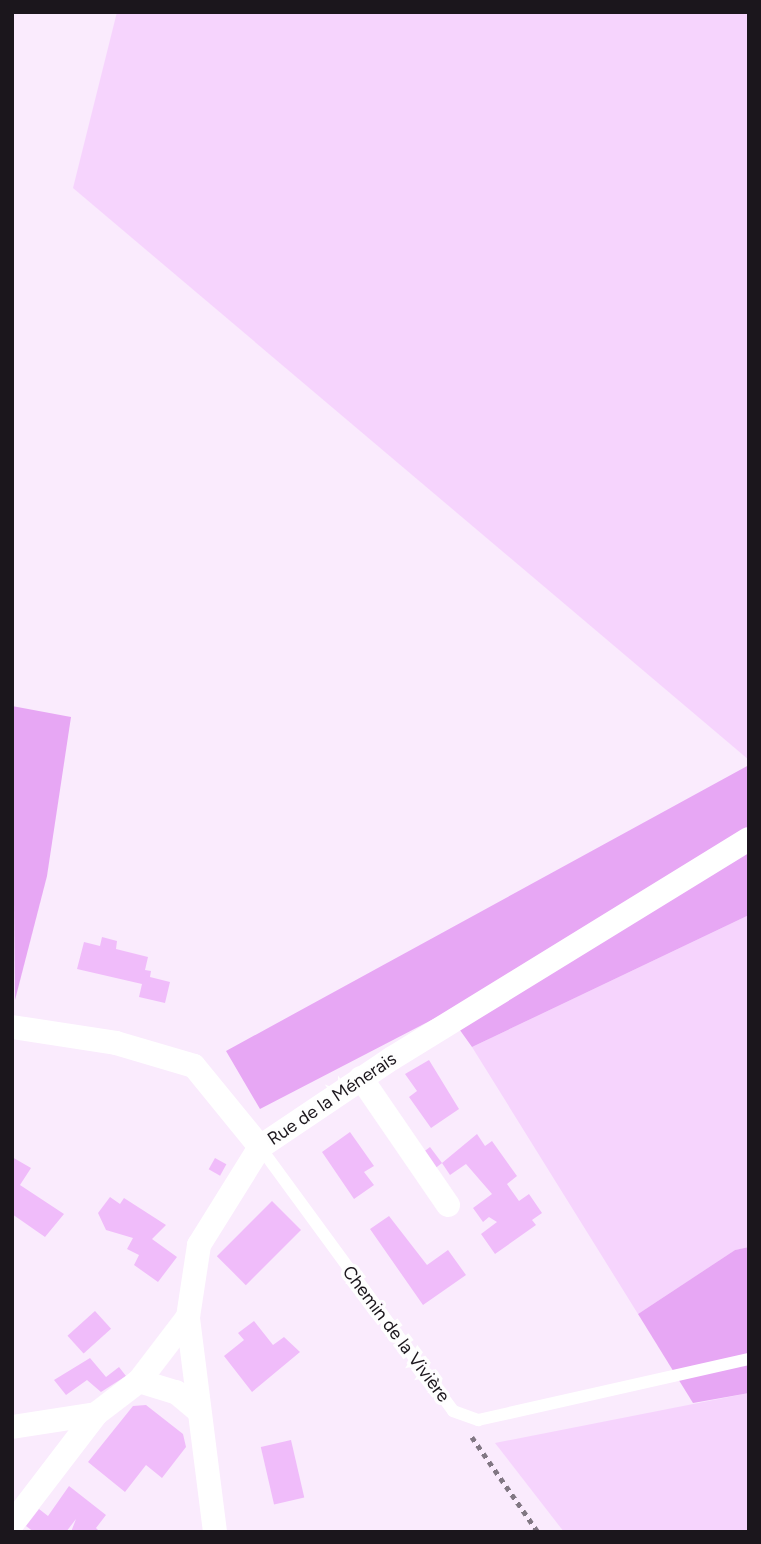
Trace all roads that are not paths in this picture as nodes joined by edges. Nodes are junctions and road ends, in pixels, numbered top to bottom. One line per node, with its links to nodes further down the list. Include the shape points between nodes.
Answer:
1 (749, 839): 3 (street, Rue de la Ménerais)
2 (12, 1027): 4 (street, via 116,1043 194,1066)
3 (361, 1078): 4 (street, Rue de la Ménerais); 5 (street)
4 (260, 1147): 6 (street, Rue de la Ménerais, via 199,1245); 7 (lane, Chemin de la Vivière, via 453,1411 478,1420)
5 (448, 1205)
6 (188, 1317): 8 (street); 9 (street, Rue de la Ménerais)
7 (749, 1359)
8 (139, 1381): 9 (street, via 176,1392); 10 (street)
9 (199, 1411): 13 (street, Rue de la Ménerais)
10 (96, 1414): 11 (street); 12 (street)
11 (12, 1427)
12 (12, 1524)
13 (215, 1532)

